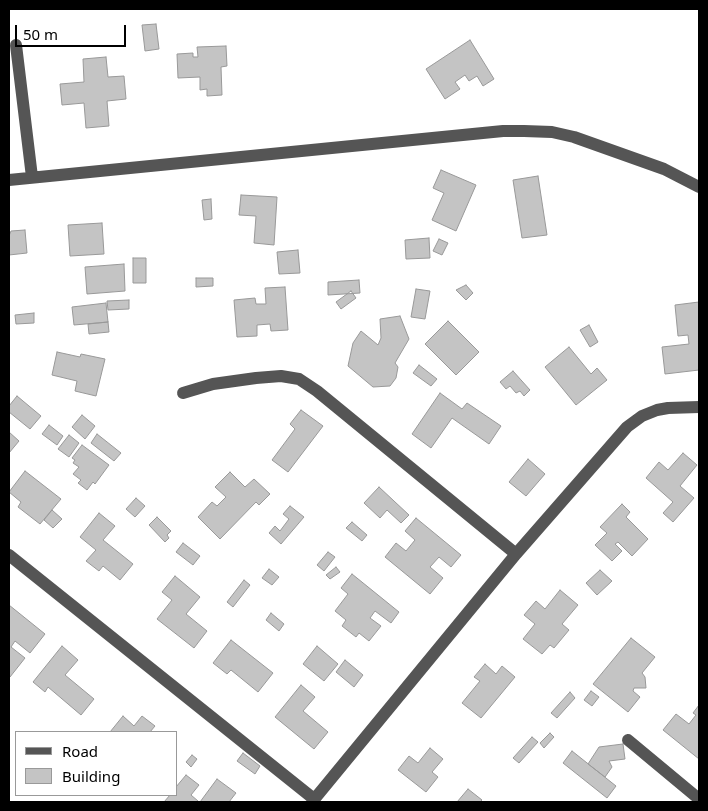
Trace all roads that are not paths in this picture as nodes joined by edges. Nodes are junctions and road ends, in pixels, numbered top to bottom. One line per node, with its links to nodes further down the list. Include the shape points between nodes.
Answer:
1 (16, 45): 2 (street)
2 (32, 177): 3 (street); 4 (street, via 524,130 574,137 664,169)
3 (9, 180)
4 (699, 187)
5 (183, 393): 7 (street, via 213,384 256,378 281,376 299,379)
6 (699, 407): 7 (street, via 668,408 635,421 608,447)
7 (516, 554): 11 (street)
8 (9, 555): 11 (street)
9 (628, 740): 10 (street)
10 (699, 799)
11 (313, 801)

